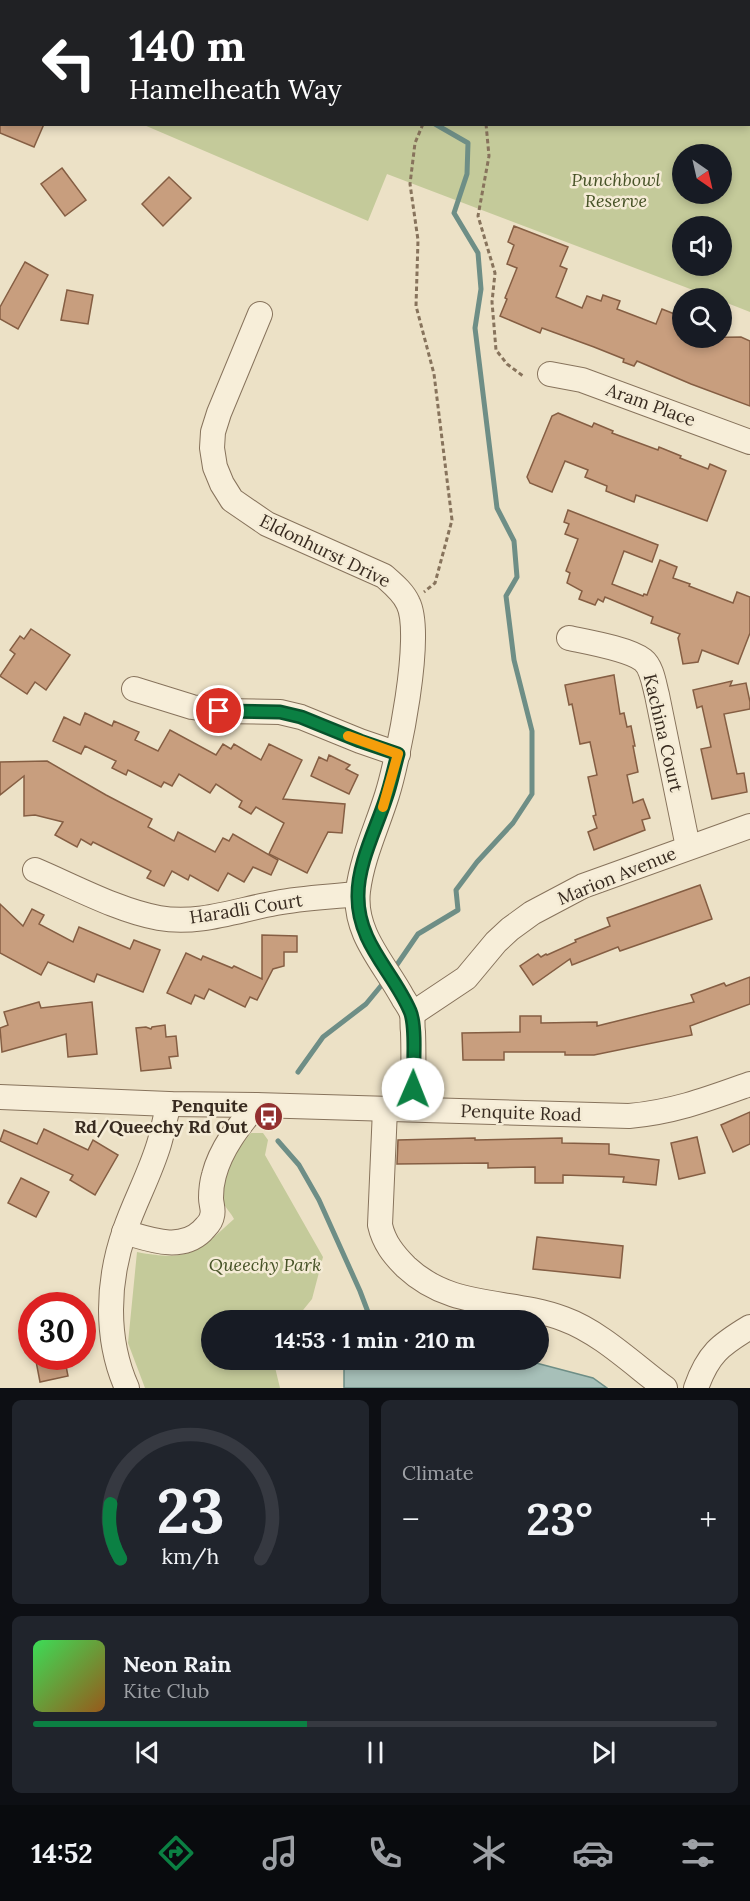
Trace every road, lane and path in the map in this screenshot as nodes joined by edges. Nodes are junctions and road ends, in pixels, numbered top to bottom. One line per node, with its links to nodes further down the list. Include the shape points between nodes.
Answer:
1 (422, 126): 7 (path, via 415,143 410,184 418,240 416,306 434,374 452,519 435,584)
2 (486, 126): 5 (path, via 489,156 478,216 495,273 492,302 496,350)
3 (260, 315): 7 (street, Eldonhurst Drive, via 213,432 215,467 222,484 232,500 249,513 384,576)
4 (550, 374): 6 (street, Aram Place, via 582,380)
5 (523, 376)
6 (750, 442)
7 (408, 603): 10 (street, Eldonhurst Drive, via 414,622 413,650)
8 (569, 638): 12 (street, Kachina Court, via 630,653 644,661 657,695)
9 (134, 689): 10 (street, via 192,707 280,712 301,717)
10 (398, 754): 14 (street, Eldonhurst Drive, via 362,866)
11 (750, 826): 12 (street, Marion Avenue)
12 (688, 847): 15 (street, Marion Avenue, via 583,886 532,914 496,942 466,978)
13 (35, 870): 14 (street, Haradli Court, via 137,913 160,918 207,918 277,903)
14 (357, 894): 15 (street, Eldonhurst Drive, via 365,936)
15 (412, 1014): 21 (street, Eldonhurst Drive)
16 (750, 1084): 21 (street, Penquite Road, via 658,1114)
17 (0, 1097): 18 (street, Penquite Road)
18 (169, 1104): 19 (street, Penquite Road); 22 (street, via 159,1145)
19 (256, 1105): 20 (street, Penquite Road); 22 (street, via 232,1135 220,1159 211,1197 213,1214 195,1238 163,1243)
20 (385, 1108): 21 (street, Penquite Road); 25 (street, via 380,1226 400,1260 434,1288 453,1295 564,1318 590,1331)
21 (413, 1109)
22 (124, 1232): 24 (street, via 115,1270 111,1324)
23 (750, 1327): 26 (street, via 716,1352 704,1366)
24 (127, 1388)
25 (665, 1388)
26 (696, 1388)

